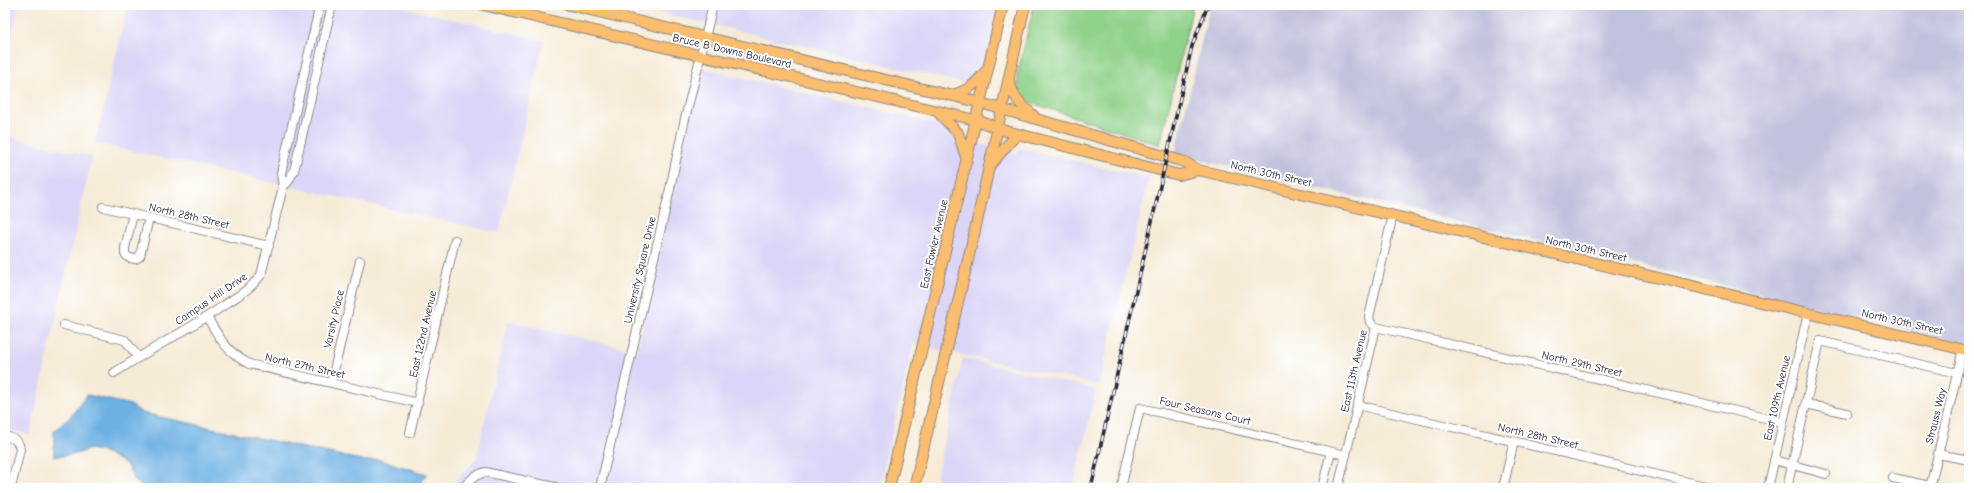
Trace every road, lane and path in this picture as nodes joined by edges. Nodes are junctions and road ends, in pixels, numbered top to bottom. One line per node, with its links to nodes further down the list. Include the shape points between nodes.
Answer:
1 (320, 5): 23 (street, Campus Hill Drive, via 281,173)
2 (332, 5): 23 (street, Campus Hill Drive, via 294,171)
3 (483, 5): 9 (main road, Bruce B Downs Boulevard)
4 (569, 5): 8 (main road, Bruce B Downs Boulevard)
5 (713, 5): 8 (street, University Square Drive)
6 (1003, 5): 10 (main road, East Fowler Avenue)
7 (1025, 5): 11 (main road)
8 (705, 37): 9 (street, University Square Drive); 12 (main road, Bruce B Downs Boulevard)
9 (700, 56): 15 (main road, Bruce B Downs Boulevard); 60 (street, University Square Drive)
10 (988, 68): 12 (main road, via 970,89); 13 (main road, East Fowler Avenue)
11 (1008, 80): 14 (main road); 16 (main road, via 1019,104)
12 (948, 96): 13 (main road, Bruce B Downs Boulevard)
13 (980, 102): 14 (main road, Bruce B Downs Boulevard); 17 (main road, East Fowler Avenue)
14 (1002, 109): 16 (main road, North 30th Street); 18 (main road)
15 (936, 111): 17 (main road, Bruce B Downs Boulevard); 20 (main road, via 958,133)
16 (1037, 118): 22 (main road, North 30th Street, via 1185,162)
17 (976, 120): 18 (main road, North 30th Street); 20 (main road, East Fowler Avenue)
18 (998, 128): 19 (main road, North 30th Street); 21 (main road)
19 (1017, 134): 21 (main road); 22 (main road, North 30th Street, via 1179,175)
20 (967, 159): 61 (main road, East Fowler Avenue)
21 (989, 167): 62 (main road)
22 (1198, 170): 26 (main road, North 30th Street)
23 (283, 187): 29 (street, Campus Hill Drive)
24 (103, 207): 25 (street, North 28th Street)
25 (133, 214): 27 (street, North 28th Street); 27 (street, via 125,248 125,254 129,258 136,259 140,256)
26 (1393, 215): 31 (main road, North 30th Street); 34 (street, East 113th Avenue, via 1369,317 1370,322)
27 (149, 218): 29 (street, North 28th Street)
28 (455, 240): 40 (street, East 122nd Avenue)
29 (269, 246): 32 (street, Campus Hill Drive, via 261,275 254,285)
30 (360, 261): 39 (street, Varsity Place)
31 (1808, 313): 35 (main road, North 30th Street); 44 (street, East 109th Avenue)
32 (207, 317): 36 (street, Campus Hill Drive); 39 (street, North 27th Street, via 224,346 234,356 249,364)
33 (64, 325): 36 (street, via 125,340)
34 (1376, 327): 41 (street, East 113th Avenue); 44 (street, North 29th Street)
35 (1966, 350): 37 (street, Strauss Way)
36 (138, 357): 38 (street, Campus Hill Drive)
37 (1957, 372): 42 (street, via 1820,341); 49 (street, Strauss Way)
38 (114, 373)
39 (331, 383): 40 (street, North 27th Street)
40 (418, 403): 45 (street, East 122nd Avenue)
41 (1357, 404): 47 (street, North 28th Street); 50 (street, East 113th Avenue)
42 (1806, 404): 43 (street); 53 (street)
43 (1847, 413)
44 (1783, 422): 51 (street, East 109th Avenue)
45 (410, 433)
46 (5, 436): 57 (street, via 15,439 20,444)
47 (1514, 441): 66 (street); 67 (street, North 28th Street)
48 (1331, 452): 50 (street, Four Seasons Court); 63 (street, Four Seasons Court, via 1140,408); 64 (street)
49 (1938, 454): 52 (street); 56 (street, Strauss Way)
50 (1346, 455): 65 (street, East 113th Avenue)
51 (1774, 460): 53 (street); 68 (street, East 109th Avenue)
52 (1969, 460)
53 (1793, 464): 54 (street); 69 (street)
54 (1826, 474)
55 (1893, 478): 56 (street)
56 (1930, 487)
57 (11, 488)
58 (462, 488): 59 (street, via 475,476 485,472)
59 (560, 488)
60 (600, 488)
61 (890, 488)
62 (914, 488)
63 (1121, 488)
64 (1322, 488)
65 (1338, 488)
66 (1503, 488)
67 (1714, 488)
68 (1768, 488)
69 (1787, 488)

